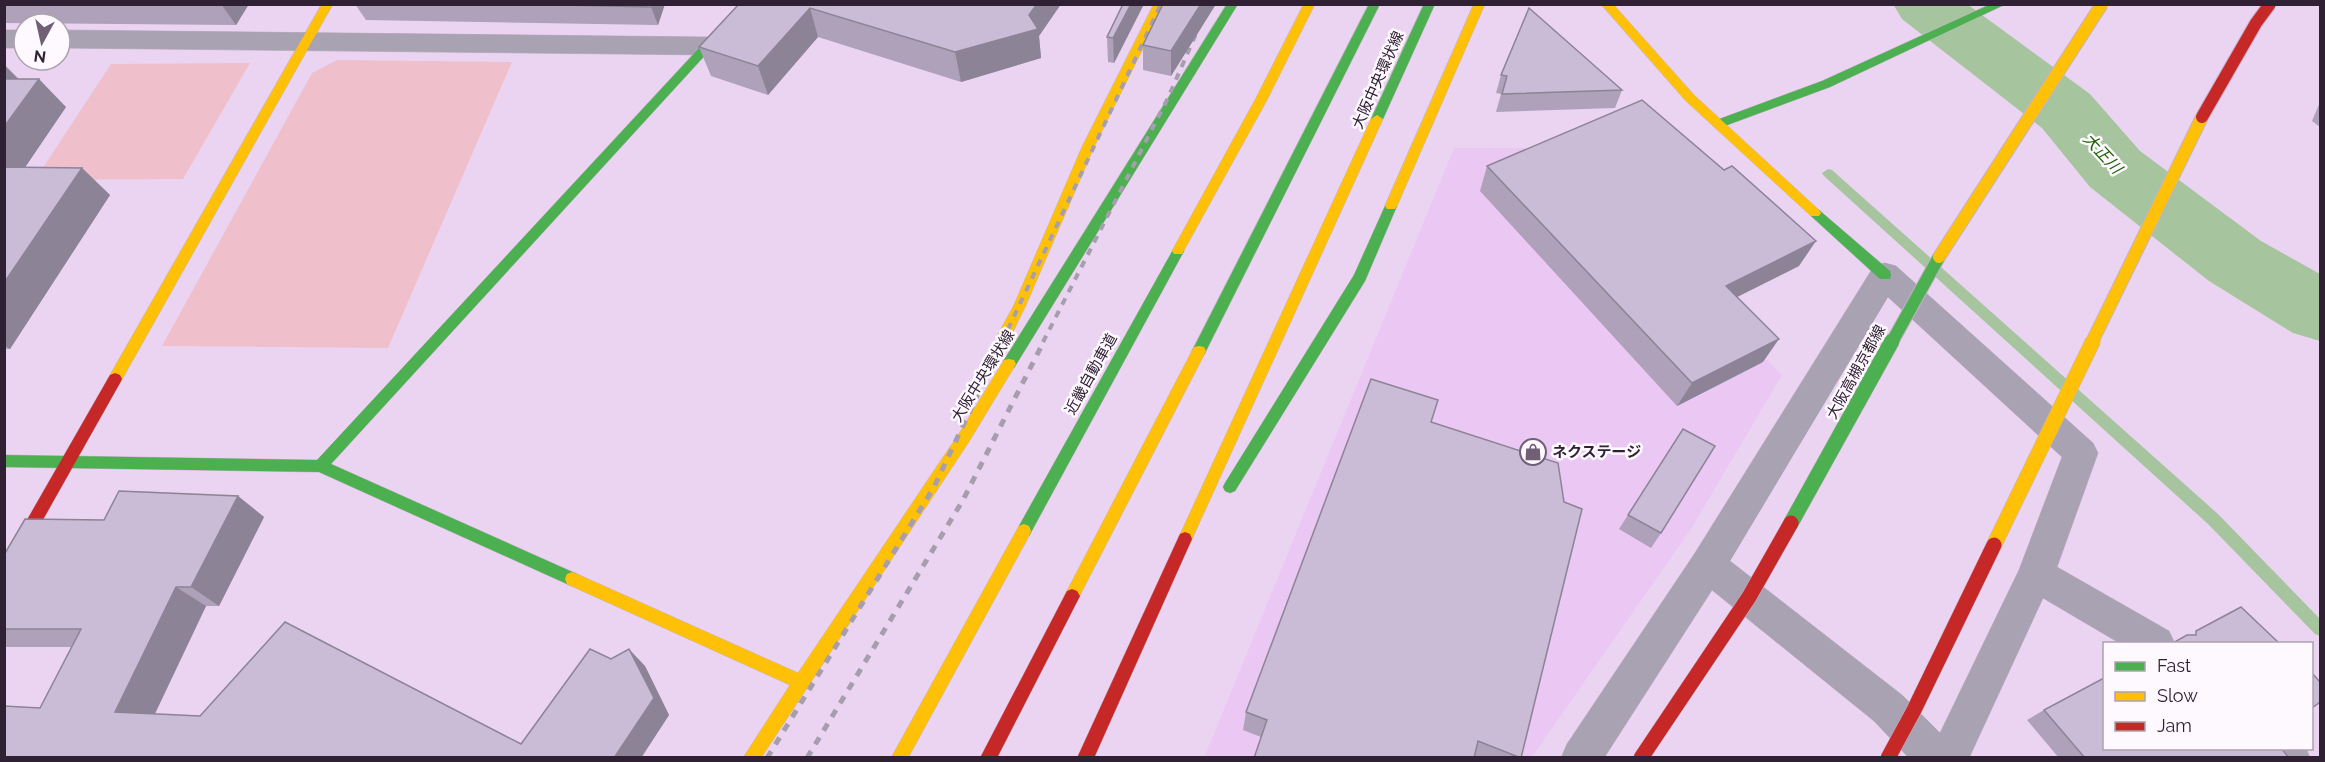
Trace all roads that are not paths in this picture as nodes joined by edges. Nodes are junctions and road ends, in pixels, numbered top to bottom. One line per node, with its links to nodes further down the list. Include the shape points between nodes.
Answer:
1 (328, 4): 14 (main road)
2 (747, 4): 15 (main road)
3 (1160, 4): 18 (main road, via 1088,147 1020,305)
4 (1233, 4): 20 (main road, 大阪中央環状線)
5 (1310, 4): 33 (main road, 近畿自動車道)
6 (1375, 4): 34 (main road)
7 (1480, 4): 24 (main road, via 1360,277)
8 (1606, 4): 16 (main road)
9 (2001, 4): 16 (main road, via 1814,90)
10 (2102, 4): 37 (main road, 大阪高槻京都線, bridge, via 1936,262 1749,597)
11 (2270, 4): 38 (main road, bridge, via 2212,96)
12 (1427, 11): 29 (main road, 大阪中央環状線)
13 (72, 39): 14 (street)
14 (307, 41): 15 (street); 22 (main road)
15 (709, 46): 23 (main road)
16 (1718, 124): 17 (main road)
17 (1885, 275): 26 (street); 27 (street, via 2081,453)
18 (998, 346)
19 (970, 398): 20 (main road)
20 (965, 436): 31 (main road, 大阪中央環状線)
21 (4, 461): 22 (main road)
22 (70, 462): 23 (main road); 28 (main road)
23 (320, 466): 31 (main road)
24 (1221, 500)
25 (1209, 521): 29 (main road)
26 (1708, 565): 36 (street); 39 (street, via 1888,708)
27 (2036, 574): 30 (street); 40 (street)
28 (4, 575)
29 (1158, 602): 35 (main road, 大阪中央環状線)
30 (2153, 642)
31 (801, 682): 32 (main road, 大阪中央環状線)
32 (751, 758)
33 (899, 758)
34 (988, 758)
35 (1085, 758)
36 (1581, 758)
37 (1641, 758)
38 (1888, 758)
39 (1937, 758)
40 (1948, 758)

